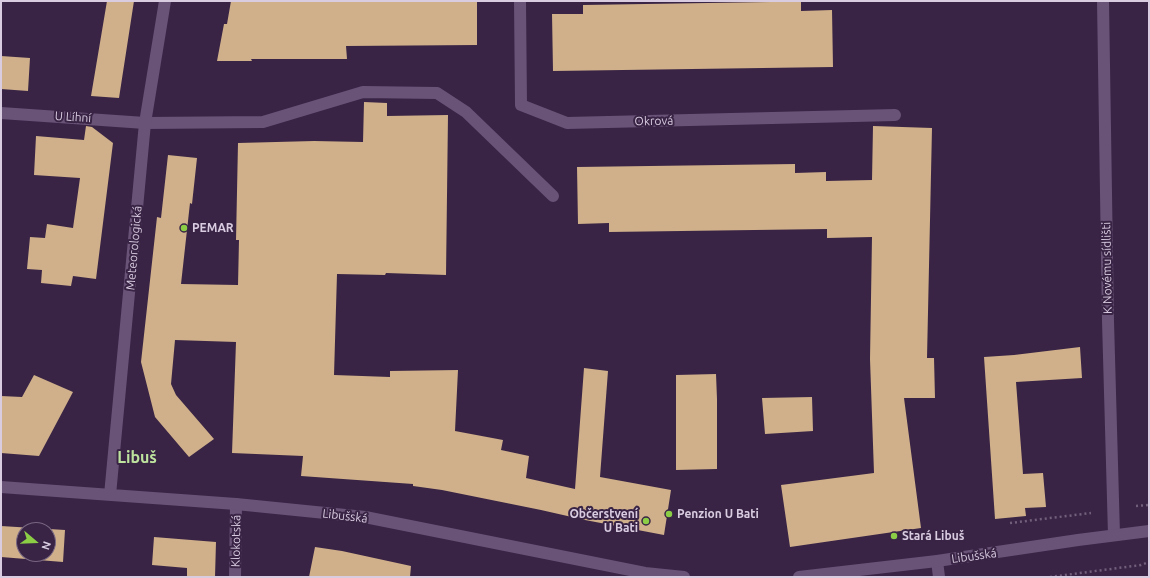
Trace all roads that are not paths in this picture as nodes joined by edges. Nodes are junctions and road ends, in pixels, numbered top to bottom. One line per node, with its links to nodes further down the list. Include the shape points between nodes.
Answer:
1 (165, 1): 6 (street, Meteorologická)
2 (520, 1): 5 (street, Okrová, via 521,105 567,123)
3 (1103, 1): 12 (street, K Novému sídlišti)
4 (1, 113): 6 (street, U Líhní)
5 (895, 115)
6 (146, 123): 7 (street, U Líhní, via 263,122 363,92 437,93 466,112); 9 (street, Meteorologická)
7 (553, 196)
8 (1, 487): 9 (street, Libušská)
9 (110, 495): 10 (street, Libušská)
10 (236, 504): 14 (street, Klokotská); 15 (street, Libušská, via 365,517 645,573)
11 (1149, 531): 12 (street, Libušská)
12 (1114, 535): 13 (street, Libušská)
13 (937, 562): 16 (street, Libušská); 17 (street)
14 (235, 577)
15 (684, 577)
16 (799, 577)
17 (939, 577)

